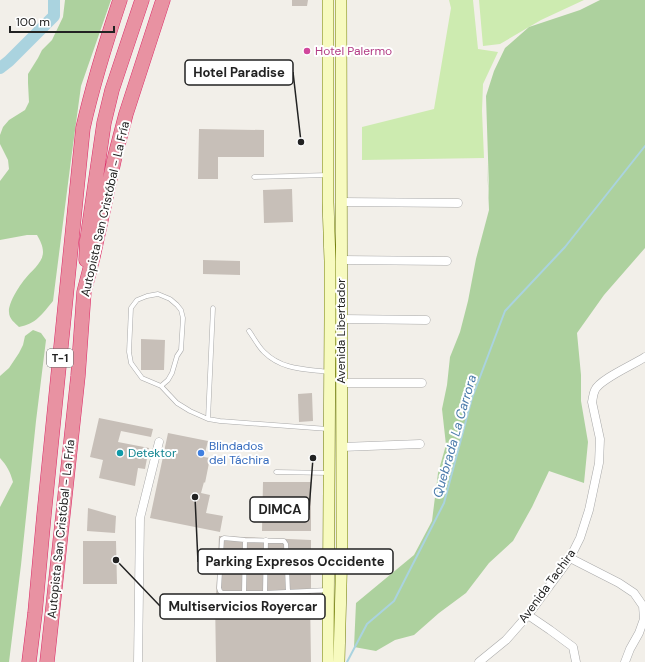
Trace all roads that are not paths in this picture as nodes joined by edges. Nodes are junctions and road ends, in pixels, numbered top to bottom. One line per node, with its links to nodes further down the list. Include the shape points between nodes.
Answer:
1 (120, 0): 37 (highway, Autopista San Cristóbal - La Fría / T-1, via 102,55 83,128)
2 (142, 0): 12 (highway, via 112,90 104,123 87,240)
3 (163, 0): 12 (highway, Autopista San Cristóbal - La Fría / T-1, via 126,114)
4 (328, 0): 6 (main road, Avenida Libertador)
5 (341, 0): 8 (main road, Avenida Libertador)
6 (328, 175): 7 (lane); 18 (main road, Avenida Libertador)
7 (254, 177)
8 (341, 202): 9 (street); 10 (main road, Avenida Libertador)
9 (458, 203)
10 (341, 260): 11 (street); 14 (main road, Avenida Libertador)
11 (447, 261)
12 (84, 292): 38 (highway, Autopista San Cristóbal - La Fría / T-1, via 78,376)
13 (213, 308): 22 (lane)
14 (342, 319): 15 (street); 19 (main road, Avenida Libertador)
15 (426, 320)
16 (249, 331): 18 (lane, via 264,352 280,364)
17 (645, 357): 31 (street, Avenida Tachira, via 603,380 592,397 600,439 599,463 589,510)
18 (330, 372): 23 (main road, Avenida Libertador)
19 (342, 383): 20 (street); 26 (main road, Avenida Libertador)
20 (422, 383)
21 (161, 386): 21 (lane, via 142,378 131,363 129,352 131,308 137,300 158,294 177,305 183,318 181,350 172,373); 22 (lane, via 177,403)
22 (208, 419): 23 (lane)
23 (329, 429): 28 (main road, Avenida Libertador)
24 (159, 442): 39 (street, via 140,518)
25 (420, 444): 26 (street)
26 (342, 447): 41 (main road, Avenida Libertador)
27 (276, 472): 28 (lane)
28 (329, 473): 32 (main road, Avenida Libertador)
29 (245, 540): 30 (lane); 34 (lane); 34 (lane, via 222,539 219,588 222,593)
30 (266, 540): 33 (lane, via 284,541 286,544); 35 (lane)
31 (570, 558): 36 (street, Avenida Tachira); 44 (street, via 619,583 634,593 643,606 644,619)
32 (328, 590): 33 (lane); 40 (main road, Avenida Libertador)
33 (288, 592): 35 (lane)
34 (244, 593): 35 (lane)
35 (265, 593)
36 (528, 615): 42 (street, Avenida Tachira, via 506,640); 43 (street, via 573,647)
37 (30, 662)
38 (47, 662)
39 (138, 662)
40 (328, 662)
41 (339, 662)
42 (480, 662)
43 (576, 662)
44 (625, 662)

